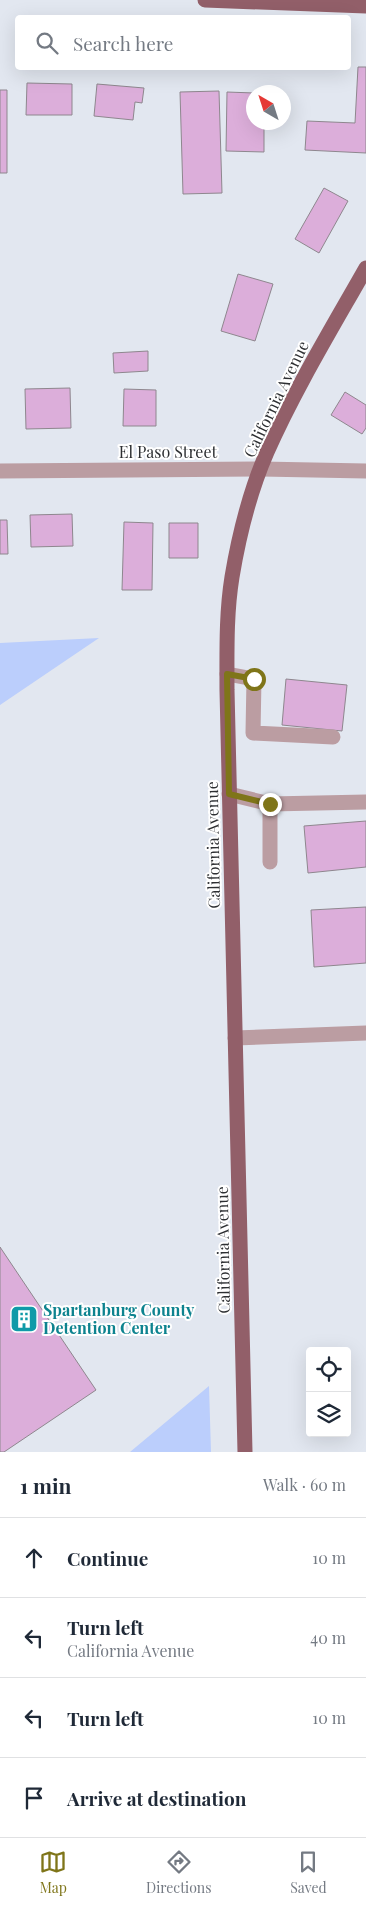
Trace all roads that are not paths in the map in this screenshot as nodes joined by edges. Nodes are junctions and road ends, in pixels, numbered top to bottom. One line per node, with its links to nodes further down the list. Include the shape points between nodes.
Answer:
1 (205, 0): 2 (main road)
2 (366, 6)
3 (366, 268): 4 (main road, California Avenue, via 307,374)
4 (261, 469): 5 (street, El Paso Street); 6 (street, El Paso Street); 7 (main road, California Avenue, via 244,522 232,578 226,634)
5 (0, 471)
6 (366, 471)
7 (227, 674): 8 (street, via 254,679 253,733); 9 (main road, California Avenue)
8 (333, 737)
9 (229, 794): 11 (street); 14 (main road, California Avenue)
10 (366, 802): 11 (street)
11 (270, 804): 12 (street)
12 (270, 862)
13 (366, 1033): 14 (street)
14 (235, 1038): 15 (main road, California Avenue)
15 (245, 1452)

